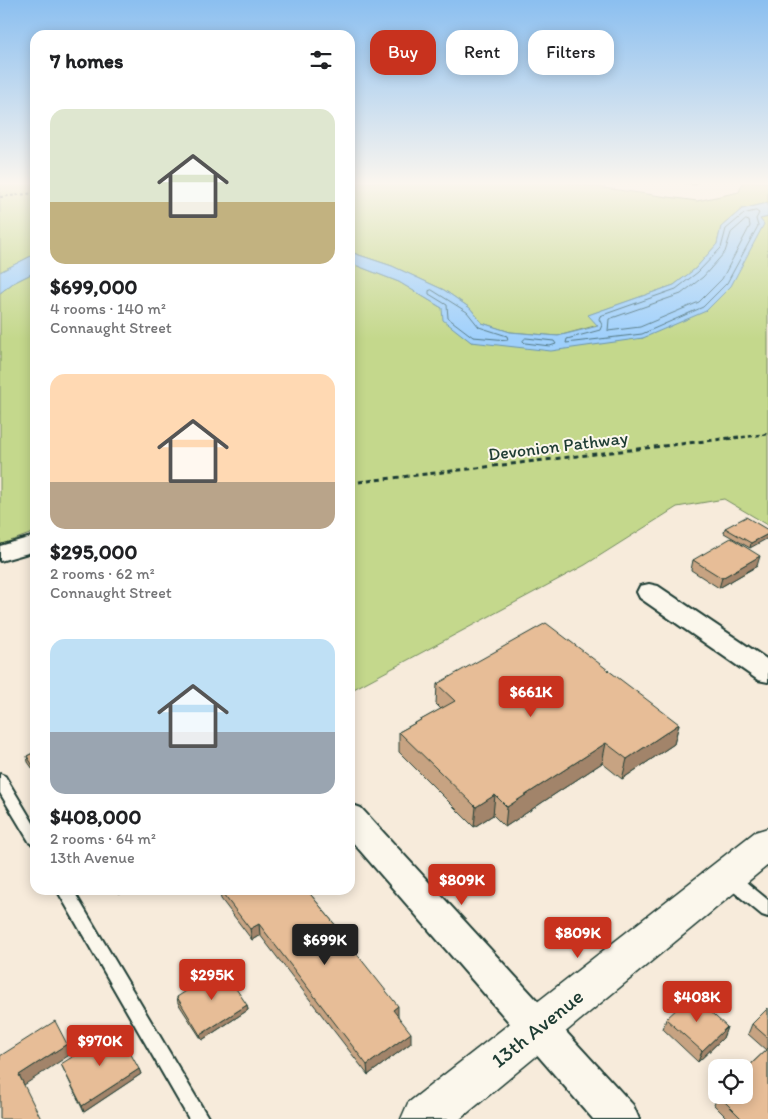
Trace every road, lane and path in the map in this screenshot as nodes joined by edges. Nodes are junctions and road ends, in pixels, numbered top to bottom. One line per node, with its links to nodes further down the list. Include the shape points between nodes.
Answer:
1 (768, 434): 2 (path, Devonion Pathway)
2 (355, 482)
3 (30, 545): 4 (street)
4 (0, 554)
5 (649, 592): 6 (street)
6 (768, 673)
7 (0, 780): 9 (lane)
8 (355, 823): 14 (street)
9 (30, 831)
10 (768, 843): 11 (street, 13th Avenue)
11 (727, 876): 13 (lane); 14 (street, 13th Avenue)
12 (68, 895): 15 (lane)
13 (768, 910)
14 (537, 1028): 16 (street, 13th Avenue); 17 (street)
15 (200, 1119)
16 (424, 1119)
17 (619, 1119)

